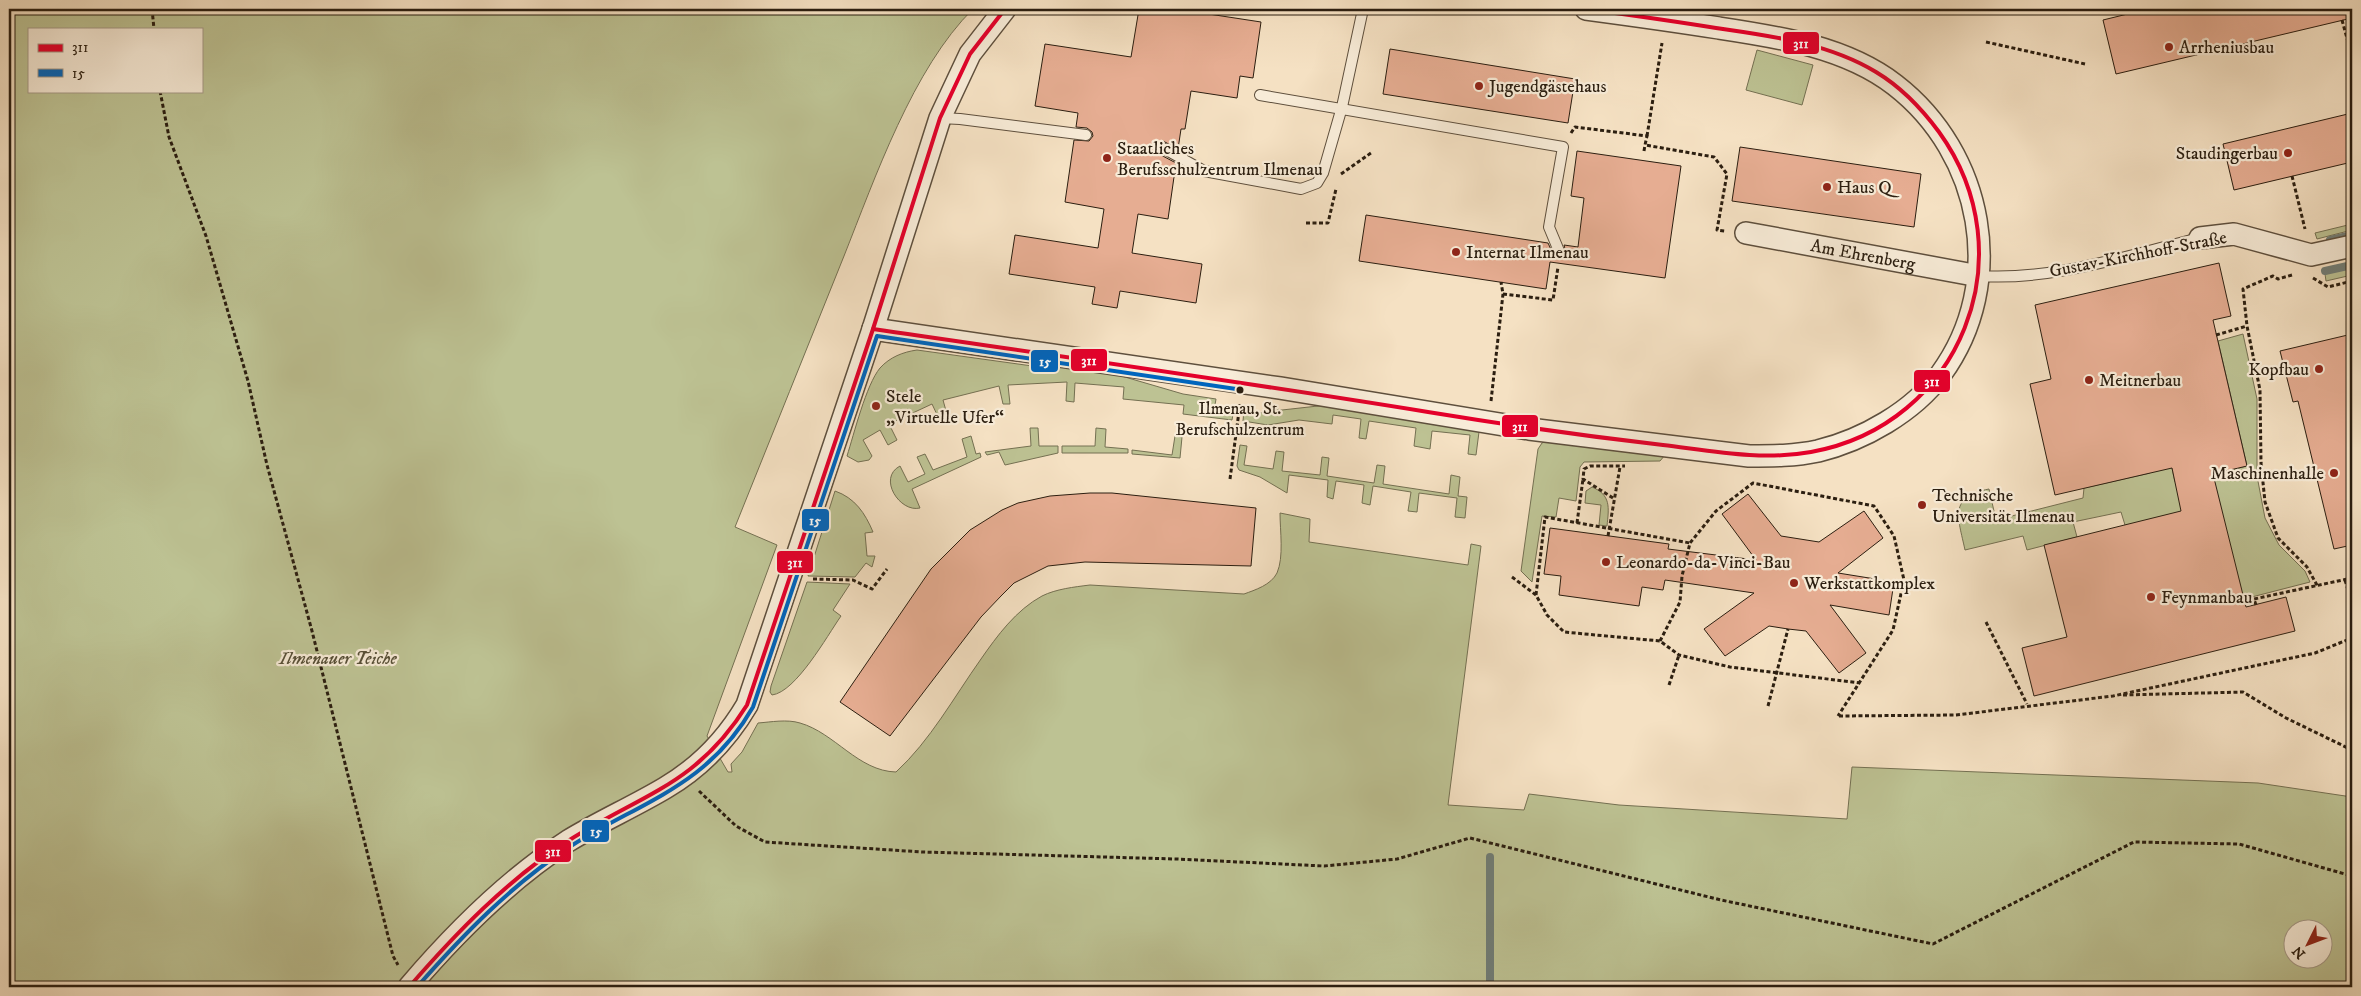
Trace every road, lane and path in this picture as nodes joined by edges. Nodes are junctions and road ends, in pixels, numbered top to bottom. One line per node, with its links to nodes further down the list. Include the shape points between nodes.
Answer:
1 (152, 9): 7 (path)
2 (1005, 9): 14 (street, via 970,54)
3 (1363, 9): 13 (lane)
4 (1586, 9): 5 (street)
5 (1665, 19): 16 (path); 31 (street, via 1787,39 1855,61 1893,84 1919,106 1939,130 1962,169 1979,233)
6 (2342, 20): 9 (path)
7 (154, 28)
8 (1986, 42): 10 (path)
9 (2351, 53)
10 (2085, 64)
11 (160, 92): 71 (path, via 169,137 206,236 248,381 393,956)
12 (1260, 95): 13 (lane)
13 (1342, 107): 18 (lane); 19 (lane, via 1323,173 1317,183 1301,189 1204,171)
14 (940, 118): 15 (lane); 37 (street)
15 (1086, 135)
16 (1647, 136): 17 (path); 18 (path, via 1575,127)
17 (1645, 145): 20 (path); 26 (path, via 1714,157 1727,174 1717,230)
18 (1563, 147): 29 (lane, via 1549,227)
19 (1162, 148)
20 (1644, 151)
21 (1371, 153): 22 (path)
22 (1339, 175)
23 (2292, 176): 30 (path)
24 (1337, 185): 25 (path, via 1328,224)
25 (1306, 223)
26 (1746, 232): 31 (street, Am Ehrenberg)
27 (2200, 238): 30 (street, Gustav-Kirchhoff-Straße, via 2234,234); 31 (lane, Gustav-Kirchhoff-Straße, via 2068,270 2015,277)
28 (2352, 246): 30 (street, Gustav-Kirchhoff-Straße)
29 (1559, 251)
30 (2311, 255)
31 (1979, 276): 40 (street, via 1971,313 1940,375 1914,402 1886,423 1857,438 1818,451 1749,456)
32 (2273, 276): 36 (path, via 2243,289)
33 (1557, 278): 35 (path, via 1553,300)
34 (1501, 282): 35 (path)
35 (1503, 294): 40 (path)
36 (2246, 326): 38 (path); 53 (path, via 2260,390 2265,502 2278,538 2307,567)
37 (873, 329): 40 (street, via 1280,388); 71 (street, via 747,706 734,727 698,764 666,788 568,842 529,870 492,901)
38 (2216, 335)
39 (1239, 410): 41 (path)
40 (1488, 422)
41 (1230, 479)
42 (1583, 479): 43 (path); 43 (path, via 1584,469 1590,466 1620,466); 44 (path)
43 (1613, 498): 45 (path)
44 (1577, 523): 45 (path); 54 (path, via 1545,517)
45 (1608, 528): 46 (path); 47 (path)
46 (1608, 536)
47 (1690, 543): 60 (path, via 1680,602); 63 (path, via 1716,511 1753,482 1874,506 1894,536 1904,580 1893,630)
48 (887, 569): 51 (path, via 872,589 853,580)
49 (1512, 577): 54 (path)
50 (2352, 578): 52 (path)
51 (805, 579)
52 (2345, 580): 53 (path); 55 (path)
53 (2318, 587): 56 (path, via 2254,600)
54 (1536, 595): 60 (path, via 1547,614 1564,632)
55 (2352, 603)
56 (2256, 605)
57 (1986, 622): 66 (path)
58 (1788, 629): 62 (path)
59 (2352, 638): 65 (path, via 2315,653)
60 (1660, 641): 61 (path)
61 (1679, 655): 62 (path, via 1730,667); 64 (path)
62 (1778, 672): 63 (path); 67 (path)
63 (1860, 683): 66 (path, via 1838,716 1956,715)
64 (1669, 685)
65 (2113, 696): 66 (path); 68 (path, via 2243,692 2286,718)
66 (2027, 705)
67 (1768, 706)
68 (2352, 750)
69 (696, 789): 70 (path, via 736,826 765,842 1324,866 1397,859 1470,838 1721,900 1933,944 2134,842 2239,844)
70 (2352, 876)
71 (409, 986)

